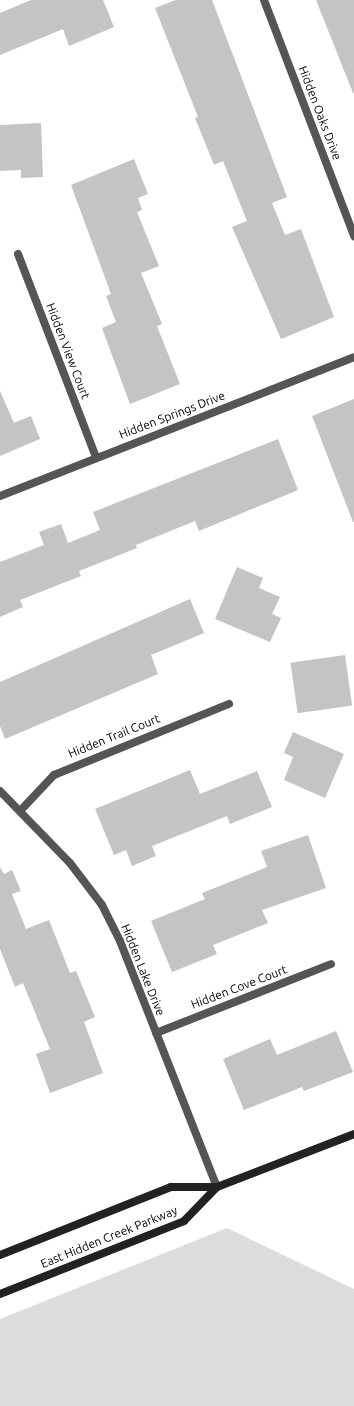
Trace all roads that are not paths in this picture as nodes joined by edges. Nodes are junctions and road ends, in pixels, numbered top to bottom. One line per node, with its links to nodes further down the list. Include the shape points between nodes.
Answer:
1 (264, 0): 2 (street, Hidden Oaks Drive)
2 (354, 236)
3 (18, 254): 5 (street, Hidden View Court)
4 (354, 357): 5 (street, Hidden Springs Drive)
5 (96, 457): 6 (street, Hidden Springs Drive)
6 (0, 496)
7 (229, 704): 9 (street, Hidden Trail Court, via 54,775)
8 (0, 791): 9 (street, Hidden Lake Drive)
9 (21, 810): 11 (street, Hidden Lake Drive, via 70,863 102,906 120,941)
10 (331, 964): 11 (street, Hidden Cove Court)
11 (156, 1033): 13 (street, Hidden Lake Drive)
12 (354, 1134): 13 (main road, East Hidden Creek Parkway)
13 (217, 1187): 14 (main road, East Hidden Creek Parkway, via 171,1187); 15 (main road, East Hidden Creek Parkway, via 184,1222)
14 (0, 1255)
15 (0, 1294)

